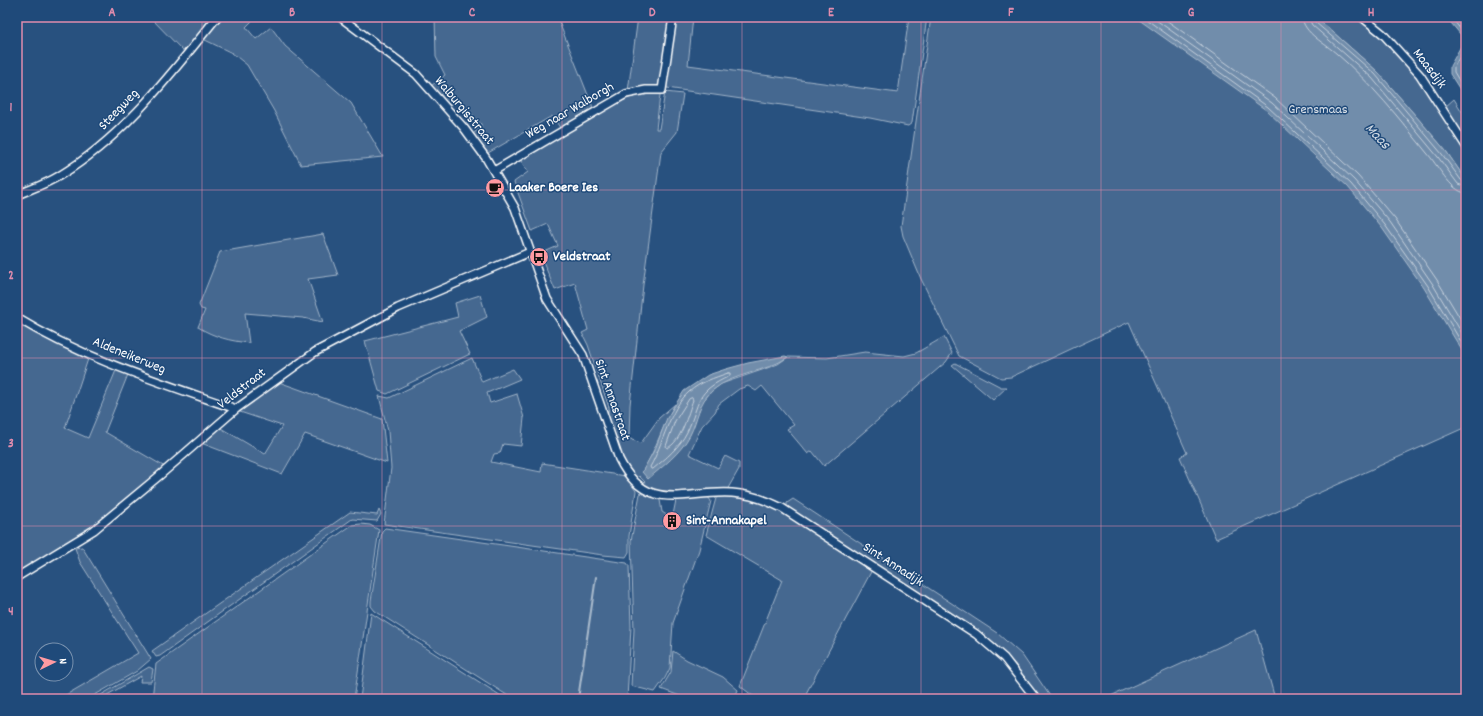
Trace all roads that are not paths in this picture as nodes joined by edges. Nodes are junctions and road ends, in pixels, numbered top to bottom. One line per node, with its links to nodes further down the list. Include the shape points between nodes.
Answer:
1 (217, 17): 7 (street, Steegweg, via 153,93 111,137 58,176)
2 (340, 17): 6 (street, Walburgisstraat, via 416,74 464,128)
3 (673, 17): 6 (street, Weg naar Walborgh, via 662,90 640,90 626,94)
4 (1362, 17): 5 (street, Maasdijk, via 1383,34 1420,75)
5 (1466, 146)
6 (494, 171): 8 (street, Walburgisstraat, via 515,208)
7 (17, 195)
8 (530, 252): 10 (street, Veldstraat, via 398,308 315,352); 11 (street, Sint Annastraat, via 550,304 583,355 626,474 640,488 662,496)
9 (17, 318): 10 (street, Aldeneikerweg, via 71,346 140,375)
10 (236, 409): 12 (street, Veldstraat, via 100,525)
11 (713, 494): 13 (street, Sint Annadijk, via 740,494 782,508 986,642 1004,658)
12 (17, 577)
13 (1036, 699)

